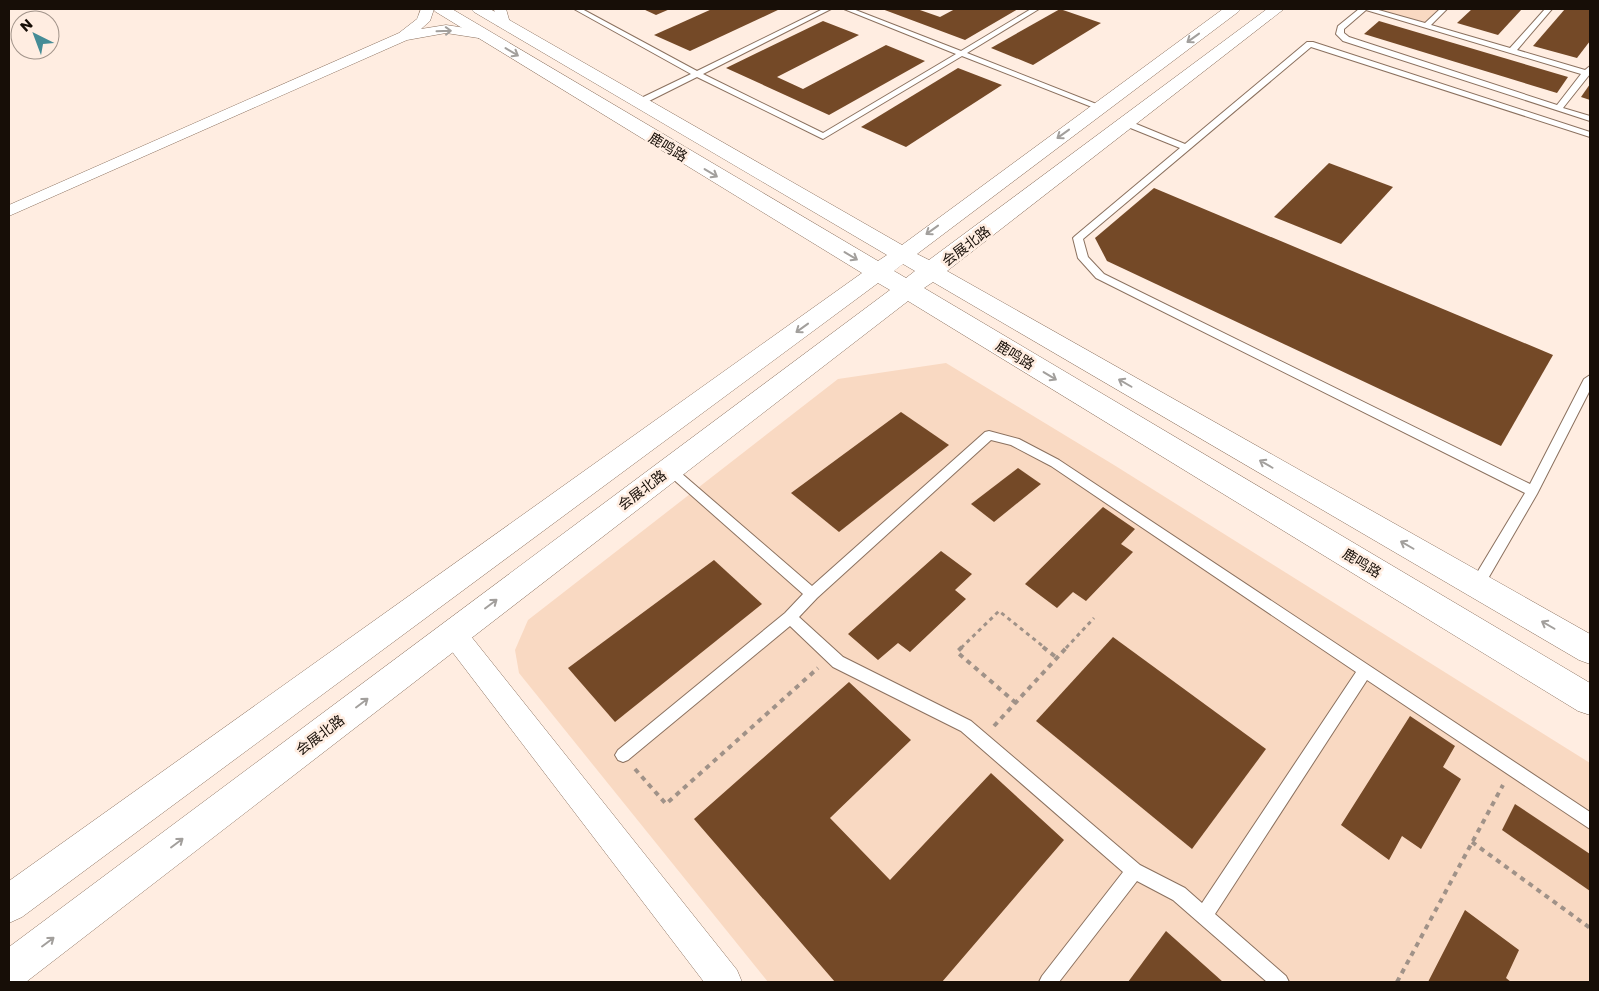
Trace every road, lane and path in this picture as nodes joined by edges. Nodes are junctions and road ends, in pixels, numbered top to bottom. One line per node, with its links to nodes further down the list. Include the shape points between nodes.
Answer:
1 (427, 9): 16 (street, via 423,21)
2 (441, 9): 14 (main road, 鹿鸣路)
3 (479, 9): 14 (main road, 鹿鸣路)
4 (577, 9): 20 (lane)
5 (828, 9): 20 (lane)
6 (847, 9): 18 (lane)
7 (1036, 9): 18 (lane)
8 (1233, 9): 22 (main road, one-way to 22)
9 (1276, 9): 25 (main road, 会展北路)
10 (1363, 9): 23 (lane, via 1341,28 1340,34 1346,39)
11 (1368, 9): 15 (lane)
12 (1444, 9): 15 (lane)
13 (1549, 9): 17 (lane)
14 (496, 22): 16 (street, one-way to 14); 21 (main road, 鹿鸣路); 30 (main road, 鹿鸣路, one-way to 30)
15 (1426, 26): 17 (lane)
16 (404, 36): 28 (street)
17 (1512, 51): 19 (lane)
18 (962, 53): 20 (lane, via 823,136); 22 (lane)
19 (1589, 71): 23 (lane)
20 (696, 73): 21 (lane)
21 (640, 102): 29 (main road, 鹿鸣路)
22 (1100, 107): 29 (main road, one-way to 29)
23 (1559, 108): 24 (lane)
24 (1590, 119)
25 (1126, 123): 27 (lane); 31 (main road, 会展北路)
26 (1590, 135): 27 (lane, via 1310,44)
27 (1188, 148): 35 (lane, via 1078,238 1082,258 1100,276)
28 (9, 211)
29 (900, 254): 30 (main road); 31 (main road, 鹿鸣路)
30 (877, 272): 32 (main road, 鹿鸣路); 53 (main road, one-way to 53)
31 (931, 272): 32 (main road, 会展北路); 36 (main road, 鹿鸣路, one-way to 31)
32 (906, 290): 34 (main road, 会展北路); 45 (main road, 鹿鸣路, one-way to 45)
33 (1590, 379): 35 (lane)
34 (669, 469): 37 (lane); 40 (main road, 会展北路, one-way to 34)
35 (1533, 490): 36 (lane)
36 (1477, 585): 41 (main road, 鹿鸣路, one-way to 36)
37 (812, 594): 38 (lane); 44 (lane, via 989,435 1015,442 1055,463)
38 (790, 617): 42 (lane); 48 (lane)
39 (1094, 618): 43 (path)
40 (453, 634): 56 (main road, 会展北路, one-way to 40); 57 (street)
41 (1590, 650)
42 (832, 656): 47 (lane, via 838,662 966,726); 48 (path, via 666,804)
43 (1057, 658): 46 (path); 46 (path, via 999,611 958,652)
44 (1365, 671): 49 (lane); 54 (lane)
45 (1590, 700)
46 (1016, 703): 47 (path)
47 (982, 740): 52 (lane)
48 (623, 755)
49 (1512, 769): 50 (lane); 51 (path)
50 (1590, 822)
51 (1472, 842): 55 (path); 60 (path)
52 (1134, 871): 54 (lane, via 1179,894); 58 (lane)
53 (9, 904)
54 (1204, 916): 59 (lane)
55 (1590, 928)
56 (9, 971)
57 (725, 982)
58 (1048, 982)
59 (1280, 982)
60 (1397, 982)

